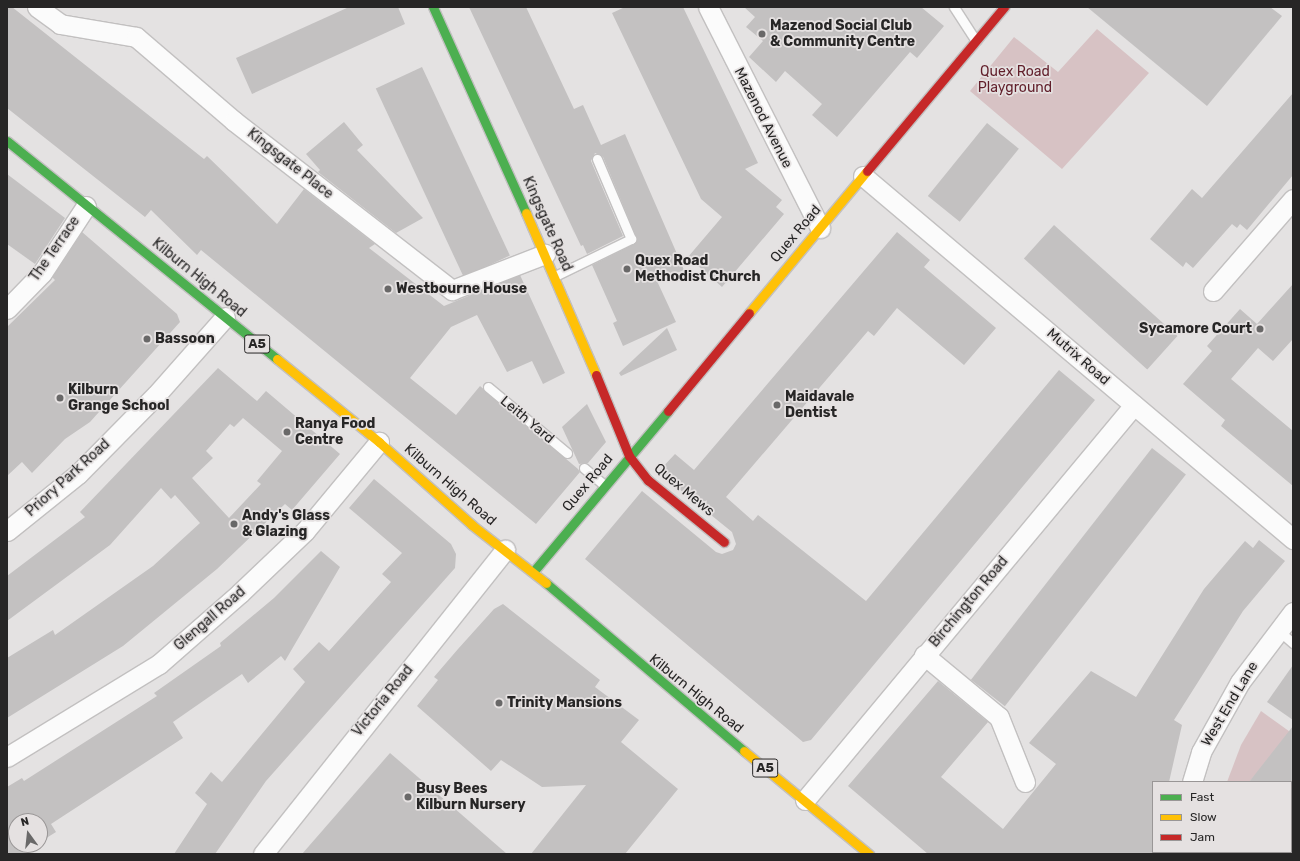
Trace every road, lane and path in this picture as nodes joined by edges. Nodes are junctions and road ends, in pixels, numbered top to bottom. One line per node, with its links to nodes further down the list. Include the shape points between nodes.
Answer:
1 (38, 7): 13 (street, Kingsgate Place, via 60,24 136,38 234,121 452,290)
2 (433, 7): 13 (main road, Kingsgate Road)
3 (708, 7): 12 (street, Mazenod Avenue)
4 (954, 7): 6 (lane)
5 (1004, 7): 6 (main road, Quex Road)
6 (976, 41): 9 (main road, Quex Road)
7 (7, 141): 11 (main road, Kilburn High Road / A5)
8 (597, 159): 14 (lane, via 631,239)
9 (863, 176): 12 (main road, Quex Road); 19 (street, Mutrix Road)
10 (1293, 199): 15 (street)
11 (86, 206): 16 (street, The Terrace, via 42,273); 17 (main road, Kilburn High Road / A5)
12 (820, 228): 22 (main road, Quex Road)
13 (545, 254): 14 (main road, Kingsgate Road)
14 (555, 276): 22 (main road, Kingsgate Road)
15 (1213, 291)
16 (7, 309)
17 (225, 317): 20 (main road, Kilburn High Road / A5); 25 (street, Priory Park Road, via 156,395 78,474)
18 (488, 387): 21 (lane, Leith Yard)
19 (1134, 405): 26 (street, Mutrix Road); 33 (street, Birchington Road)
20 (380, 442): 28 (main road, Kilburn High Road / A5); 34 (street, Glengall Road, via 305,530 240,593 159,664)
21 (567, 453)
22 (629, 456): 24 (main road, Quex Road); 27 (main road, Quex Mews, via 648,480)
23 (584, 468): 24 (lane)
24 (604, 485): 29 (main road, Quex Road)
25 (7, 532)
26 (1293, 539)
27 (724, 542)
28 (505, 550): 29 (main road, Kilburn High Road / A5); 38 (street, Victoria Road)
29 (533, 572): 37 (main road, Kilburn High Road / A5, via 590,618 627,655)
30 (1293, 612): 31 (street, West End Lane)
31 (1278, 630): 32 (lane); 35 (street, West End Lane, via 1240,682 1201,752)
32 (1293, 643)
33 (924, 655): 36 (street, via 999,717); 37 (street, Birchington Road)
34 (7, 757)
35 (1192, 781)
36 (1025, 782)
37 (805, 800): 39 (main road, Kilburn High Road / A5)
38 (263, 854)
39 (870, 854)

